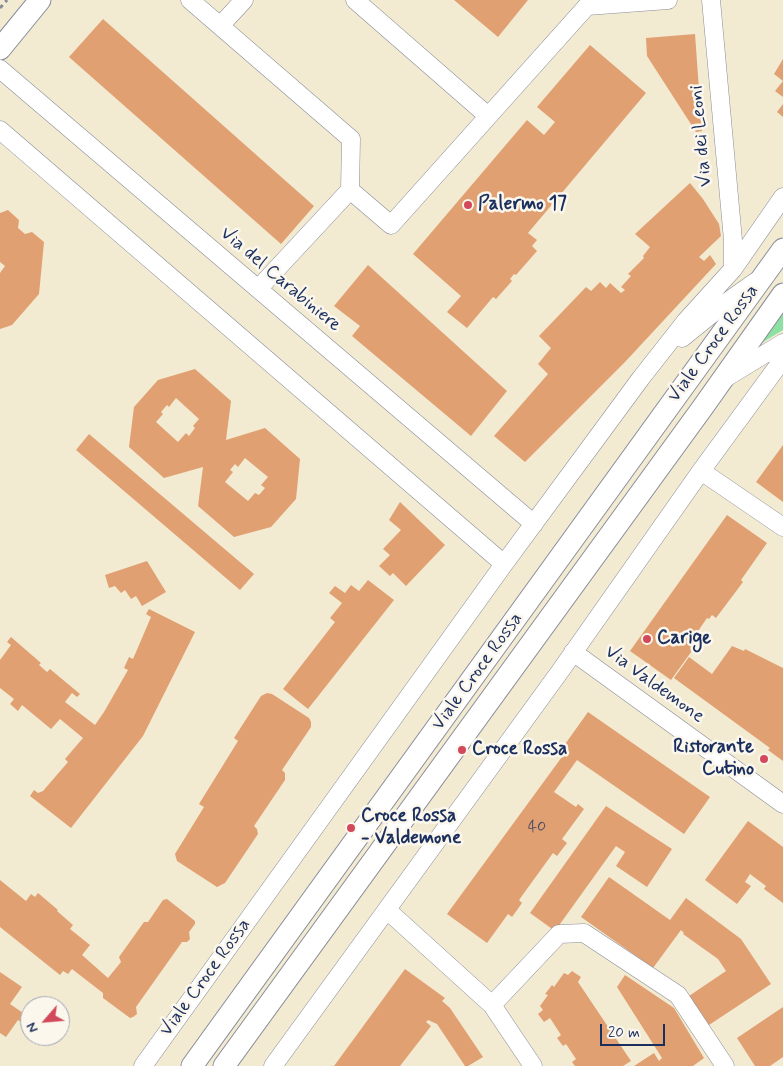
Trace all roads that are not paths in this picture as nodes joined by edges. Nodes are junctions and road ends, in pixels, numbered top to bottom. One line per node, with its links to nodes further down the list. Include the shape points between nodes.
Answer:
1 (40, 0): 8 (street)
2 (190, 0): 7 (street)
3 (244, 0): 7 (street)
4 (355, 0): 10 (street)
5 (668, 0): 10 (street, via 587,6)
6 (712, 0): 15 (street, Via dei Leoni)
7 (220, 26): 12 (street, via 351,139)
8 (0, 49)
9 (0, 69): 17 (street, Via del Carabiniere)
10 (488, 116): 12 (street, via 391,225)
11 (0, 130): 26 (street)
12 (350, 190): 17 (street)
13 (783, 197): 15 (street, Viale Croce Rossa)
14 (783, 249): 16 (street, Viale Croce Rossa)
15 (733, 269): 20 (street, Viale Croce Rossa)
16 (762, 278): 20 (street, Viale Croce Rossa); 32 (street, Viale Croce Rossa)
17 (258, 290): 24 (street, Via del Carabiniere)
18 (783, 294): 22 (street, Viale Croce Rossa)
19 (783, 343): 22 (street)
20 (658, 357): 24 (street, Viale Croce Rossa)
21 (783, 359): 23 (street)
22 (722, 380): 33 (street, Viale Croce Rossa)
23 (702, 471): 25 (street); 27 (street)
24 (534, 524): 26 (street, Viale Croce Rossa)
25 (783, 527)
26 (504, 564): 31 (street, Viale Croce Rossa)
27 (573, 652): 28 (street, Via Valdemone); 29 (street)
28 (783, 804)
29 (387, 910): 30 (street); 34 (street)
30 (492, 1005): 35 (street); 36 (street, via 559,934 584,933 678,995)
31 (143, 1066)
32 (192, 1066)
33 (224, 1066)
34 (273, 1066)
35 (532, 1066)
36 (725, 1066)

